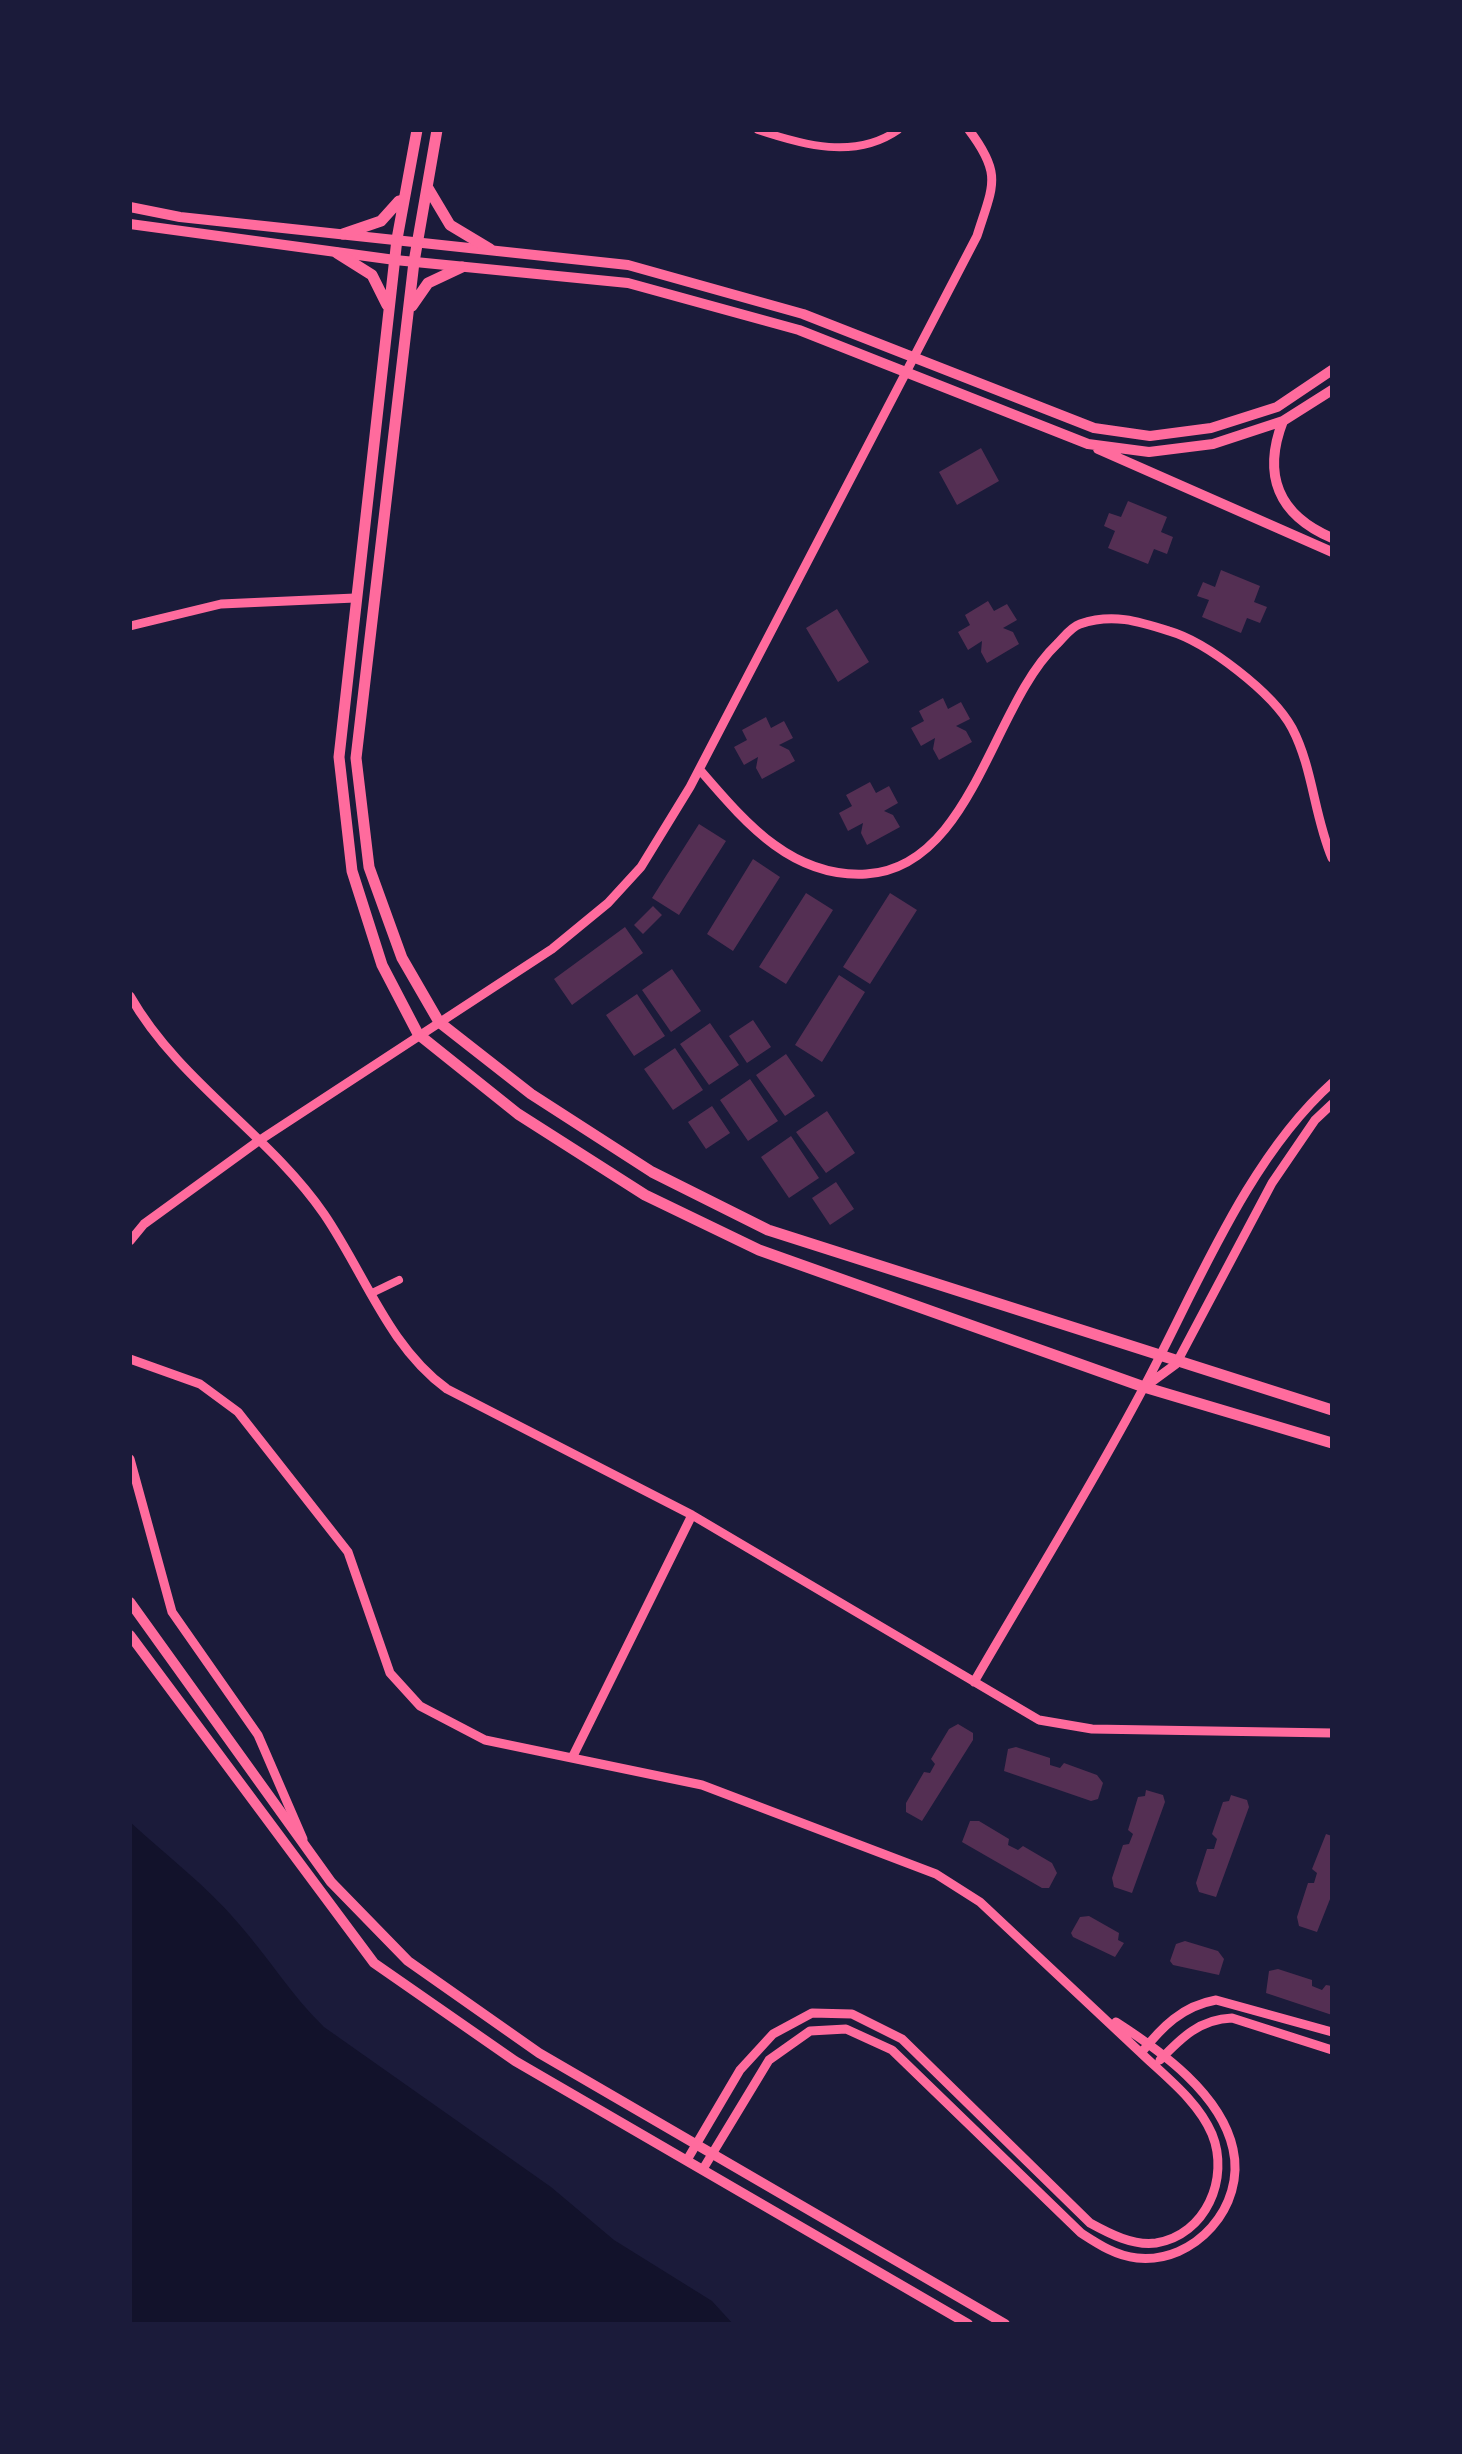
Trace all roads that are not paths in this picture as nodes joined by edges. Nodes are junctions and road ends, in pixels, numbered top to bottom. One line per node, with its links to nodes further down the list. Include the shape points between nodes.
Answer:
1 (417, 130): 7 (main road)
2 (437, 130): 6 (main road)
3 (758, 130): 4 (street, via 818,148 884,140)
4 (898, 130)
5 (969, 130): 20 (street, via 992,161 991,190 977,236)
6 (427, 186): 12 (main road); 13 (main road, via 450,225)
7 (406, 188): 10 (main road, via 381,221); 11 (main road)
8 (130, 207): 10 (main road)
9 (130, 224): 14 (main road)
10 (342, 234): 11 (main road)
11 (397, 239): 12 (main road); 15 (main road)
12 (417, 241): 13 (main road); 16 (main road)
13 (490, 250): 20 (main road, via 628,265 803,314)
14 (337, 253): 15 (main road); 18 (main road, via 372,275)
15 (395, 260): 16 (main road); 18 (main road)
16 (414, 262): 17 (main road); 19 (main road)
17 (462, 267): 19 (main road, via 428,283); 22 (main road, via 628,283 799,330)
18 (389, 310): 28 (main road)
19 (408, 314): 33 (main road, via 356,758 369,866 402,958)
20 (916, 356): 21 (main road, via 1094,428 1150,436 1211,428 1277,406); 22 (street)
21 (1332, 370)
22 (908, 372): 25 (main road); 30 (street)
23 (1332, 390): 24 (main road)
24 (1283, 421): 25 (main road, via 1213,444 1149,452); 26 (main road, via 1272,460 1282,501 1309,528)
25 (1088, 444): 27 (main road)
26 (1332, 538)
27 (1332, 552)
28 (355, 598): 29 (street, via 221,604); 34 (main road, via 338,756 352,871 382,966)
29 (130, 626)
30 (700, 770): 31 (street, via 743,820 822,872 850,875 912,861 964,801 1045,655 1077,625 1122,616 1176,633 1272,700 1304,754 1317,823); 33 (street, via 641,866 608,903 536,962)
31 (1332, 858)
32 (130, 996): 37 (street, via 142,1018)
33 (440, 1022): 34 (street); 41 (main road, via 530,1094 652,1172 768,1230)
34 (418, 1034): 37 (street); 44 (main road, via 518,1114 645,1195 759,1250)
35 (1332, 1084): 41 (street, via 1302,1110 1258,1174)
36 (1332, 1104): 43 (street, via 1272,1183)
37 (257, 1142): 38 (street); 40 (street, via 321,1210)
38 (130, 1241)
39 (399, 1280): 40 (street)
40 (372, 1292): 48 (street, via 417,1367 447,1389)
41 (1158, 1358): 43 (main road); 44 (street)
42 (130, 1359): 53 (street, via 200,1384 238,1412 348,1552 390,1673 420,1706 485,1740)
43 (1176, 1364): 44 (street); 45 (main road)
44 (1144, 1387): 46 (main road); 51 (street)
45 (1332, 1410)
46 (1332, 1443)
47 (130, 1459): 54 (street, via 172,1612 258,1735)
48 (692, 1515): 51 (street); 53 (street)
49 (130, 1602): 54 (main road)
50 (130, 1635): 64 (main road, via 374,1963 516,2061)
51 (974, 1682): 52 (street, via 1039,1720 1075,1728)
52 (1332, 1732)
53 (573, 1756): 55 (street, via 702,1784 936,1874 980,1902)
54 (304, 1841): 62 (main road, via 332,1882 408,1962 538,2053)
55 (1106, 2016): 57 (street); 59 (street)
56 (1332, 2032): 57 (street, via 1216,2000 1178,2014)
57 (1149, 2043): 59 (street); 60 (street)
58 (1332, 2050): 60 (street, via 1216,2018)
59 (1140, 2052): 61 (street)
60 (1164, 2057): 61 (street); 63 (street, via 1225,2127 1234,2178 1216,2224 1200,2240 1160,2257 1117,2253 1081,2233 892,2050 846,2028 810,2032 769,2060)
61 (1155, 2066): 62 (street, via 1197,2110 1211,2132 1218,2164 1203,2214 1157,2243 1120,2238 1090,2223 902,2039 852,2014 812,2014 773,2034 740,2070)
62 (696, 2146): 63 (main road); 64 (street)
63 (712, 2155): 65 (street); 67 (main road)
64 (687, 2160): 65 (main road)
65 (704, 2170): 66 (main road)
66 (968, 2324)
67 (1006, 2324)

